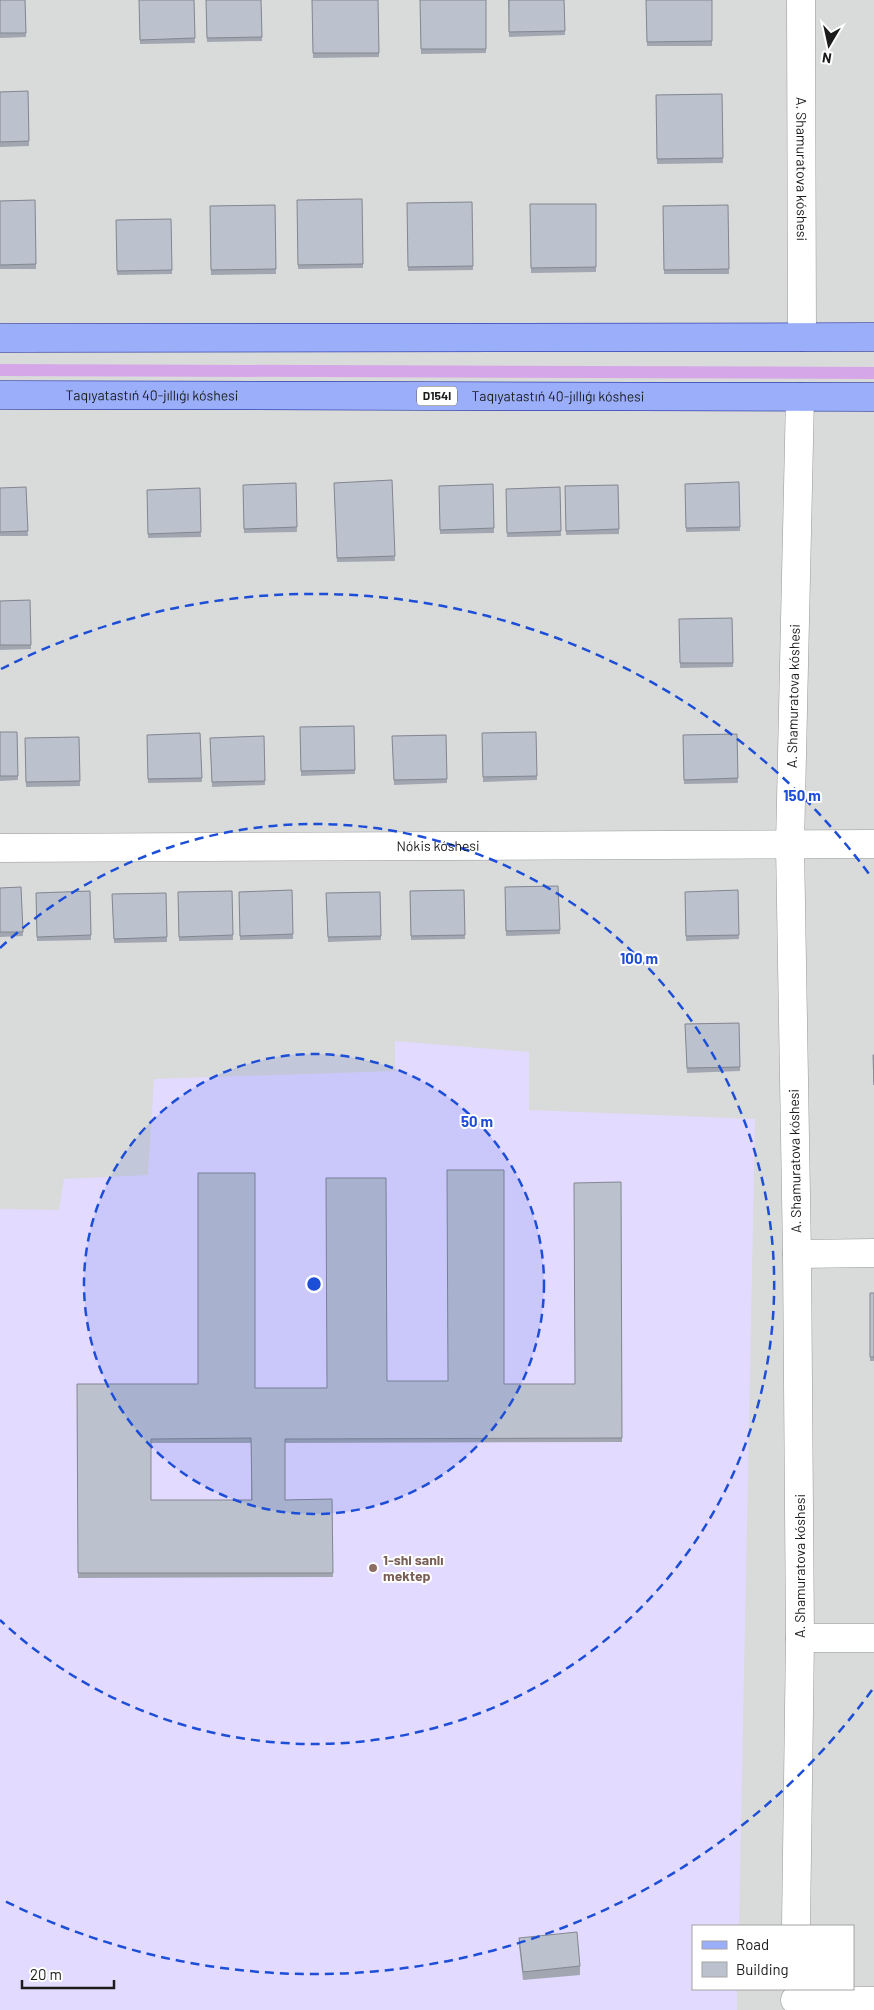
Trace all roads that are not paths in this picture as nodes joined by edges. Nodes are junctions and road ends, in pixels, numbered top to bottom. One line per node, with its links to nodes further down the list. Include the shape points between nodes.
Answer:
1 (801, 0): 2 (street, A. Shamuratova kóshesi)
2 (802, 336): 3 (main road); 4 (main road)
3 (874, 337)
4 (0, 338)
5 (0, 395): 6 (main road, Taqıyatastıń 40-jıllıǵı kóshesi / D154l)
6 (800, 397): 7 (main road, Taqıyatastıń 40-jıllıǵı kóshesi / D154l); 9 (street, A. Shamuratova kóshesi)
7 (874, 397)
8 (874, 844): 9 (street, Nókis kóshesi)
9 (790, 845): 10 (street, Nókis kóshesi); 12 (street, A. Shamuratova kóshesi)
10 (0, 848)
11 (874, 1253): 12 (street)
12 (797, 1254): 13 (street, A. Shamuratova kóshesi)
13 (800, 1638): 14 (street); 15 (street, A. Shamuratova kóshesi)
14 (874, 1638)
15 (796, 1925)
16 (796, 2000): 17 (street)
17 (874, 2001)

